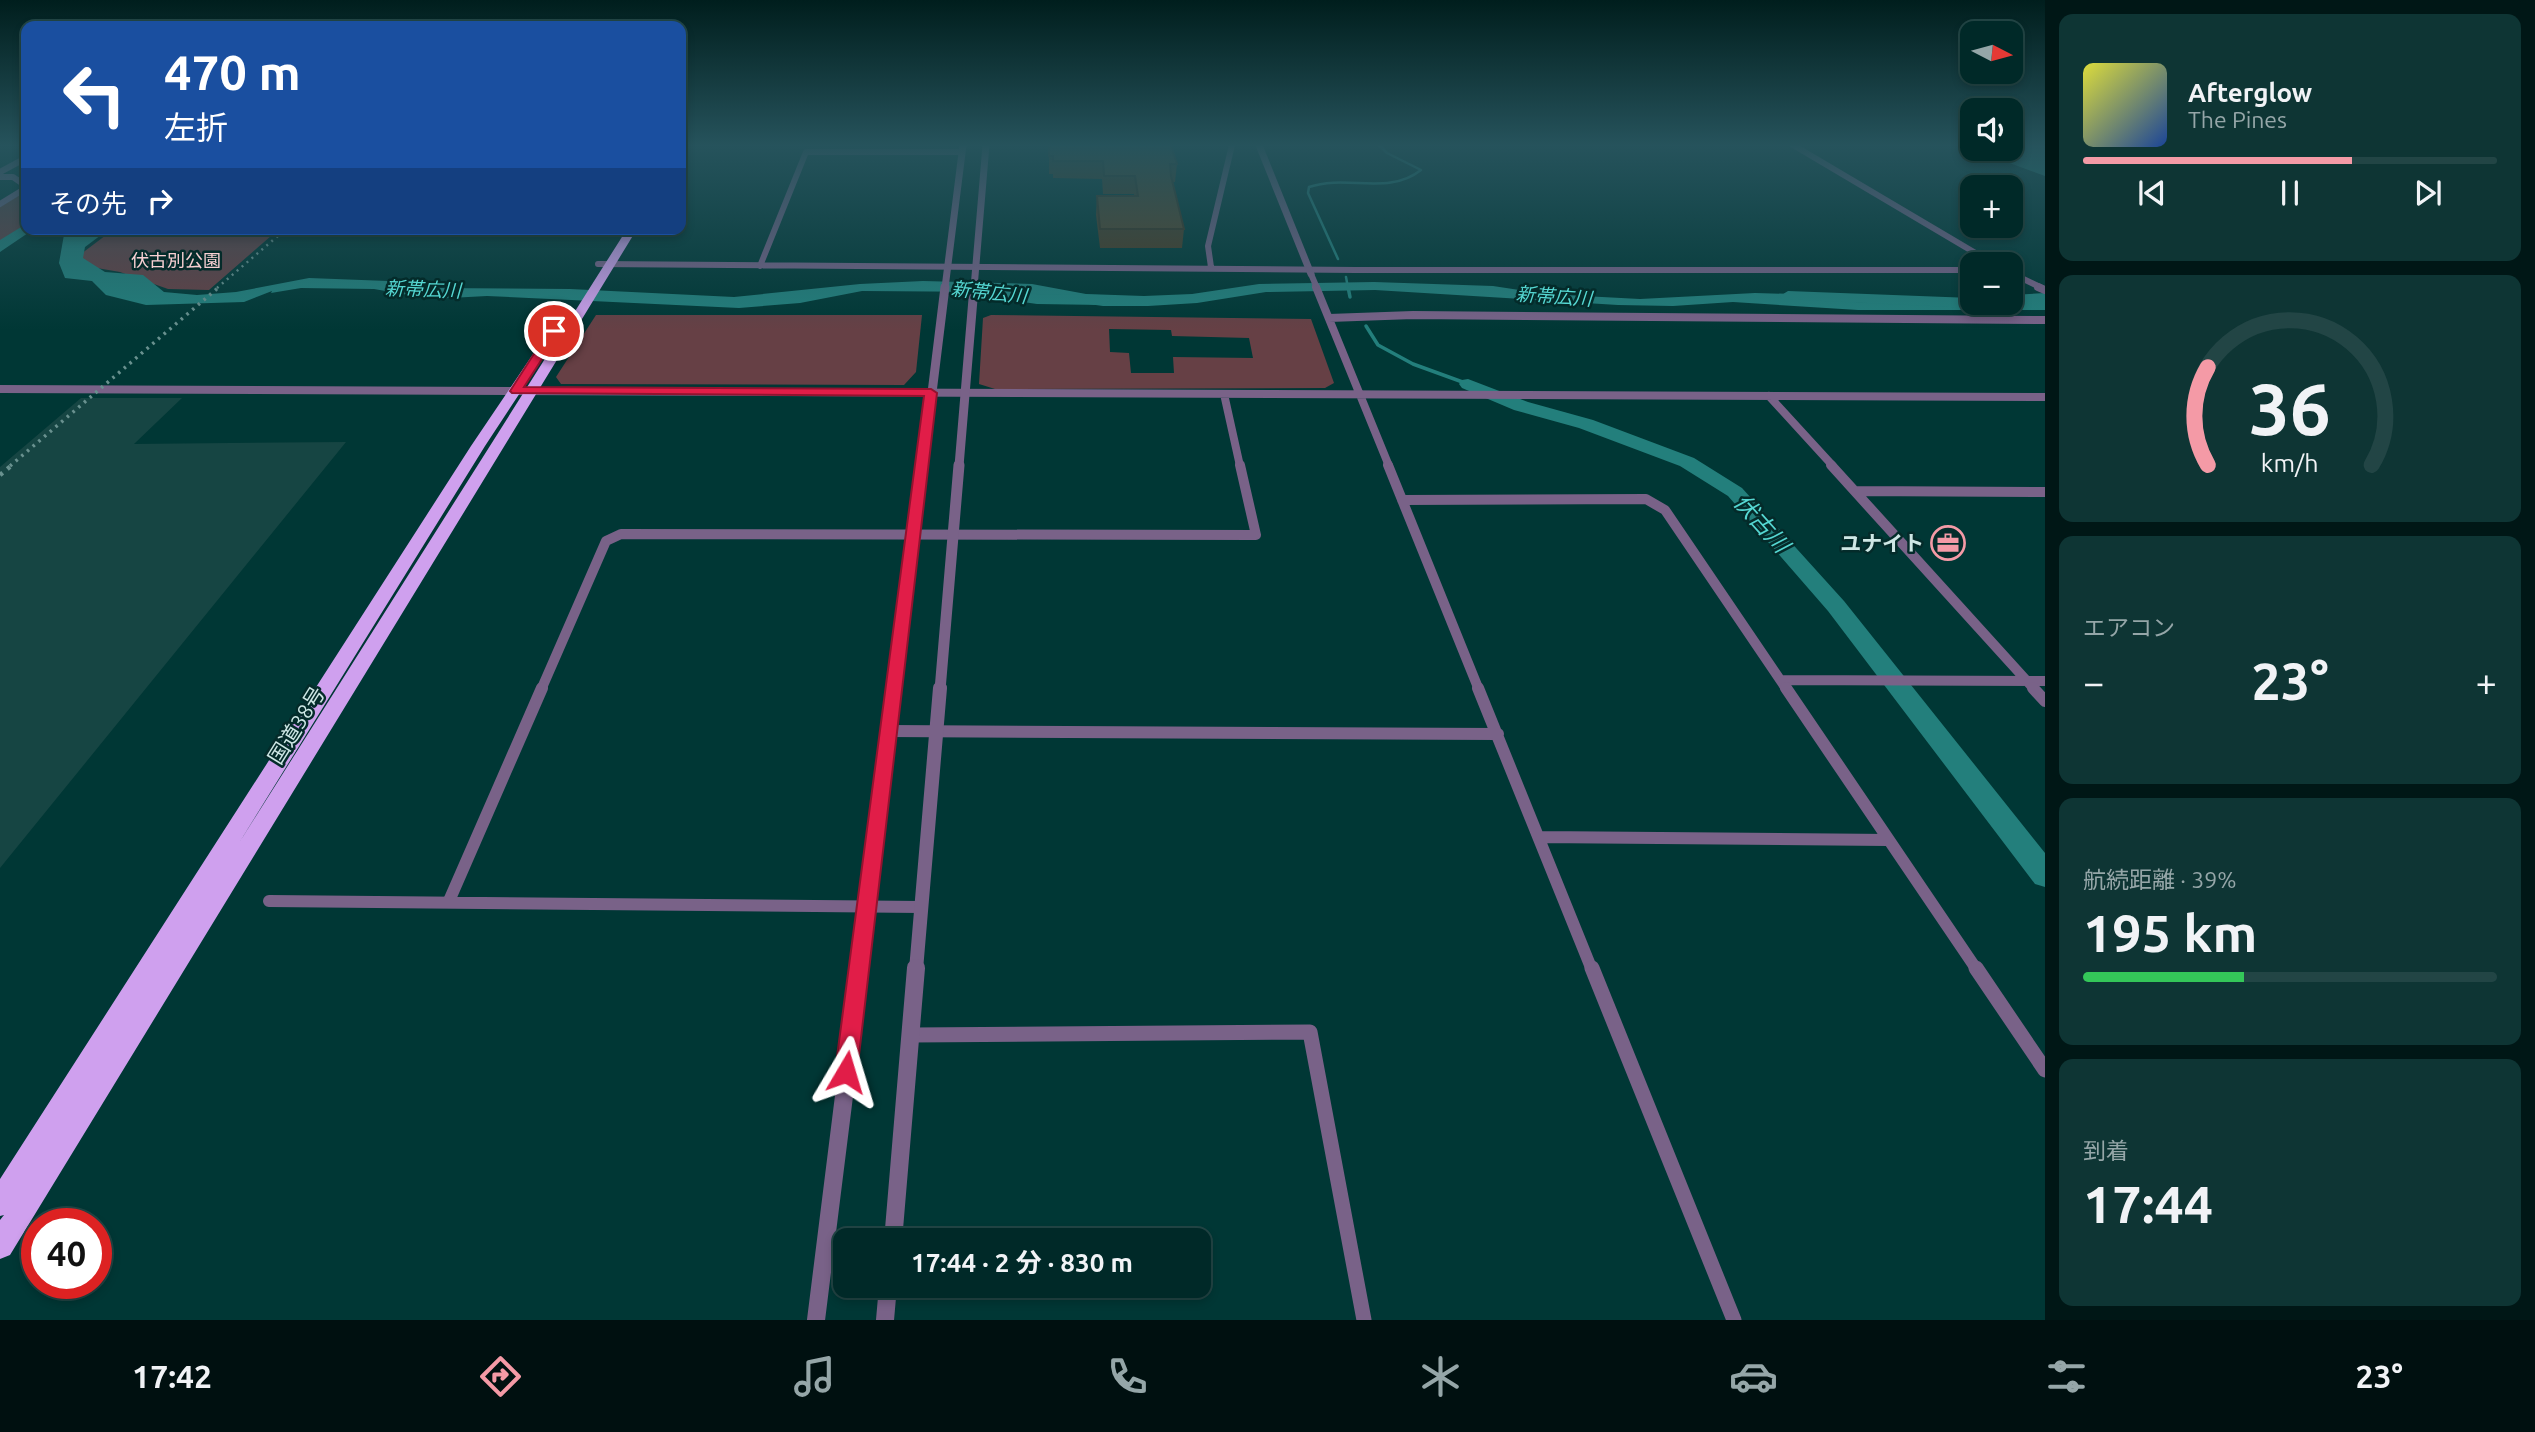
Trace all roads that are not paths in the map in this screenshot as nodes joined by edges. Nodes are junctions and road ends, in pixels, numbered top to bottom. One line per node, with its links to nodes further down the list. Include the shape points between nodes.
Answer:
1 (784, 207): 10 (street)
2 (955, 207): 13 (street)
3 (981, 207): 14 (street)
4 (1217, 207): 11 (street, via 1208,246)
5 (1283, 207): 16 (street)
6 (1897, 207): 9 (street)
7 (618, 235): 12 (highway, 国道38号)
8 (627, 235): 12 (highway, 国道38号)
9 (1974, 252)
10 (760, 266): 12 (street); 13 (street)
11 (1211, 267): 14 (street); 16 (street)
12 (602, 268): 23 (highway, 国道38号)
13 (947, 269): 14 (street); 19 (street)
14 (975, 269): 25 (street)
15 (1960, 270): 16 (street)
16 (1309, 271): 20 (street)
17 (2023, 279): 18 (street)
18 (2045, 290)
19 (942, 310): 24 (street)
20 (1327, 315): 21 (street); 27 (street)
21 (2045, 320)
22 (0, 389): 23 (street)
23 (524, 391): 24 (street); 50 (highway, 国道38号); 52 (highway, 国道38号)
24 (931, 393): 25 (street); 33 (street)
25 (964, 393): 26 (street); 34 (street)
26 (1224, 394): 27 (street); 34 (street, via 1256,535)
27 (1360, 394): 28 (street); 32 (street)
28 (1769, 396): 29 (street); 30 (street)
29 (2045, 397)
30 (1856, 491): 31 (street); 36 (street)
31 (2045, 492)
32 (1402, 500): 35 (street, via 1646,499 1656,503); 41 (street)
33 (914, 535): 34 (street); 39 (street); 45 (street, via 621,534 606,541)
34 (952, 535): 40 (street)
35 (1781, 680): 36 (street); 43 (street)
36 (2026, 681): 37 (street); 38 (street)
37 (2045, 681)
38 (2045, 701)
39 (889, 731): 40 (street); 46 (street)
40 (936, 731): 41 (street); 47 (street)
41 (1498, 734): 42 (street)
42 (1539, 837): 43 (street); 57 (street)
43 (1888, 840): 49 (street)
44 (269, 901): 45 (street)
45 (449, 901): 46 (street)
46 (867, 906): 47 (street); 54 (street)
47 (921, 906): 48 (street)
48 (912, 1035): 51 (street); 56 (street, via 1310,1032)
49 (2045, 1070)
50 (0, 1203)
51 (893, 1228)
52 (0, 1245)
53 (887, 1298): 55 (street)
54 (816, 1320)
55 (885, 1320)
56 (1364, 1320)
57 (1734, 1320)

